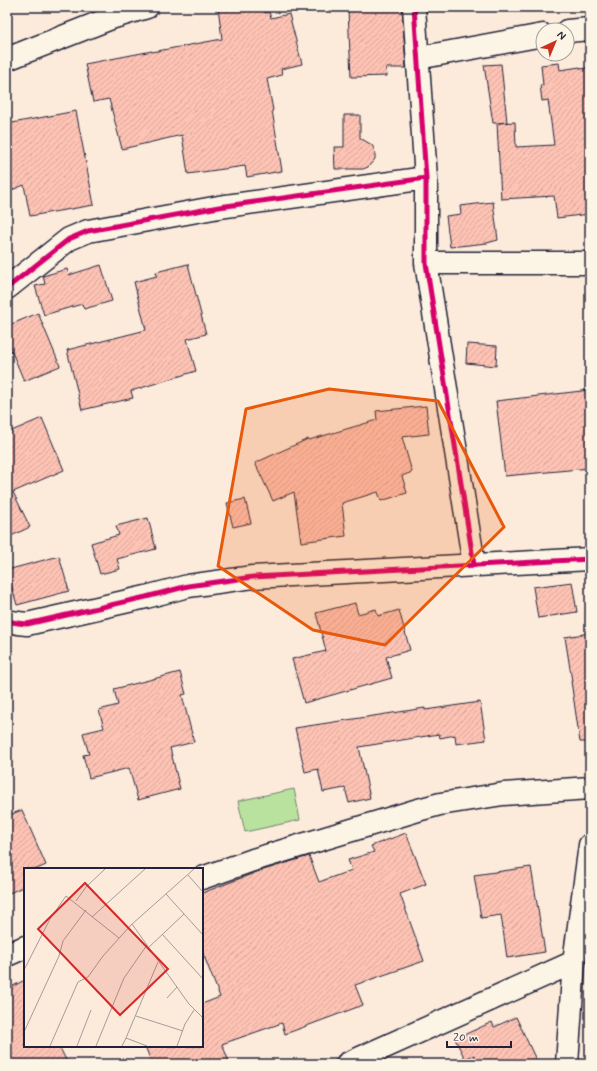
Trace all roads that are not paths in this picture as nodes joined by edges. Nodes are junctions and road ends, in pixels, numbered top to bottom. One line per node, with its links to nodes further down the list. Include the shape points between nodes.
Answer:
1 (147, 7): 7 (street, via 111,18)
2 (414, 7): 6 (street)
3 (590, 29): 4 (street)
4 (575, 30)
5 (535, 36): 6 (street)
6 (418, 58): 8 (street)
7 (7, 60)
8 (426, 178): 9 (street); 11 (street, via 219,207 88,231 69,239)
9 (426, 263): 10 (street); 13 (street)
10 (590, 263)
11 (7, 288)
12 (590, 559): 13 (street)
13 (474, 565): 14 (street, via 253,577 188,586 27,624)
14 (7, 620)
15 (590, 788): 17 (street, via 503,794 440,804 253,860)
16 (590, 846): 20 (street)
17 (203, 878)
18 (24, 947): 19 (street)
19 (7, 954)
20 (574, 962): 21 (street); 22 (street)
21 (347, 1064)
22 (567, 1064)

